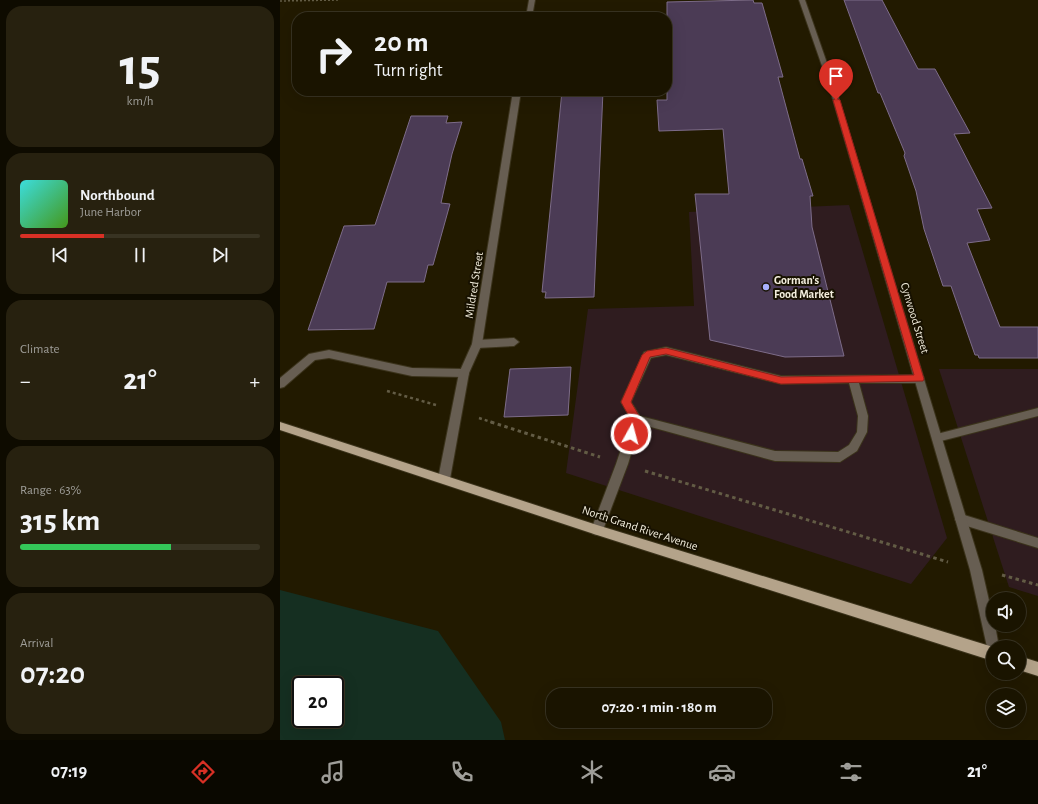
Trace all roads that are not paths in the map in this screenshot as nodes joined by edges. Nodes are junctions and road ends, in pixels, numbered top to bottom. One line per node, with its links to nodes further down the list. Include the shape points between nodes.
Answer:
1 (532, 0): 3 (street)
2 (802, 0): 9 (street, Cynwood Street, via 832,86)
3 (530, 12)
4 (516, 96): 6 (street, Mildred Street)
5 (514, 342): 6 (street)
6 (477, 344): 7 (street, Mildred Street)
7 (464, 373): 10 (street, via 412,372 329,354 312,357); 15 (street, Mildred Street)
8 (853, 379): 9 (street); 12 (street, via 781,380 666,351 647,355 629,395 626,402); 12 (street, via 863,416 862,432 853,448 840,456 775,456)
9 (919, 379): 14 (street, Cynwood Street)
10 (280, 384)
11 (1038, 412): 14 (street)
12 (636, 419): 17 (street)
13 (280, 426): 15 (main road, North Grand River Avenue)
14 (937, 438): 16 (street, Cynwood Street)
15 (444, 479): 17 (main road, North Grand River Avenue)
16 (961, 519): 18 (street); 19 (street, Cynwood Street, via 976,570)
17 (597, 530): 20 (main road, North Grand River Avenue)
18 (1038, 543)
19 (991, 640)
20 (986, 652)
21 (1026, 665): 22 (main road)
22 (1038, 669)

